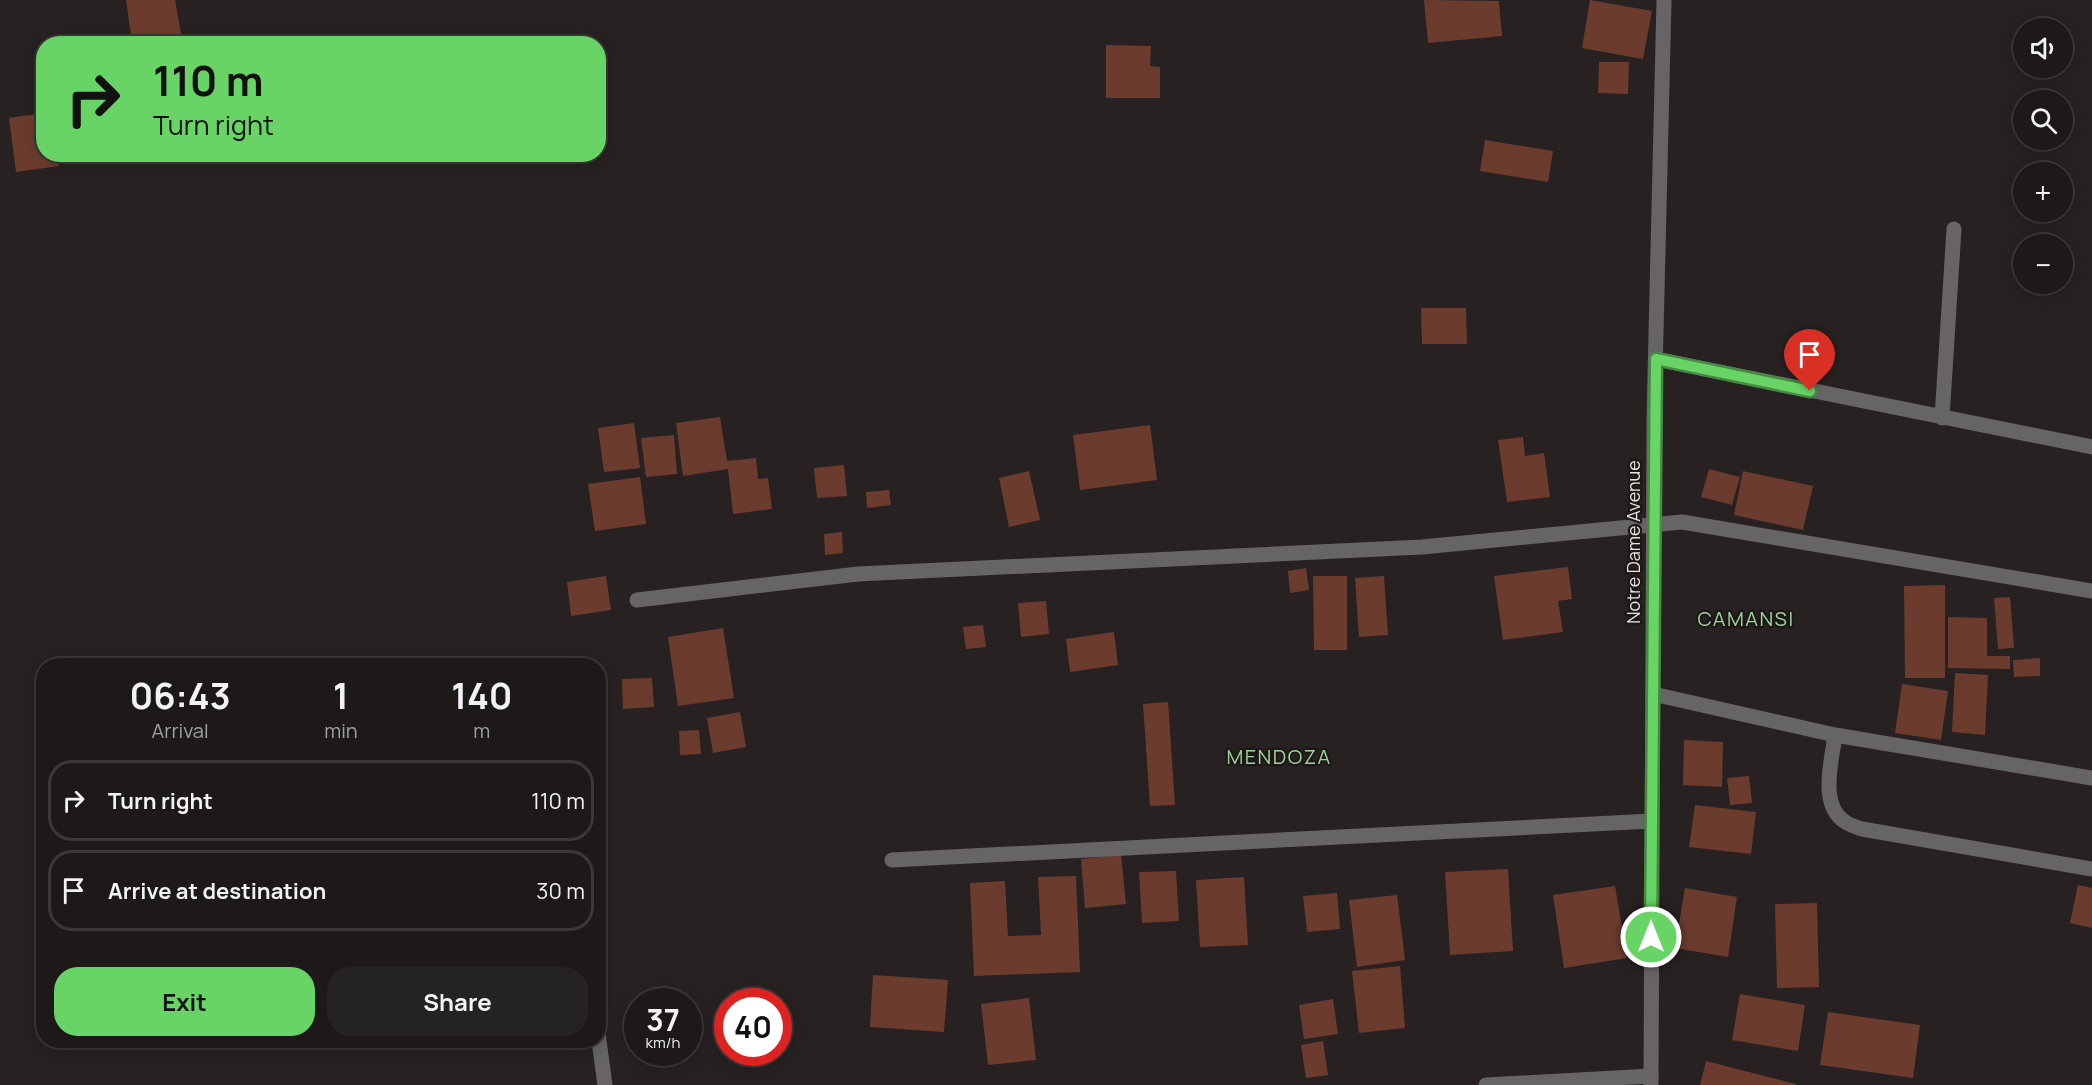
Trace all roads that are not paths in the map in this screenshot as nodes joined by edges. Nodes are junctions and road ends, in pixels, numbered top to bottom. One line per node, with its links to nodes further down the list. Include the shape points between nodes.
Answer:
1 (1665, 0): 3 (street, Notre Dame Avenue)
2 (1954, 228): 4 (street)
3 (1656, 359): 4 (street); 6 (street, Notre Dame Avenue)
4 (1942, 418): 5 (street)
5 (2092, 447)
6 (1653, 525): 7 (street, via 1696,523); 8 (street, via 1422,547 858,574); 9 (street, Notre Dame Avenue)
7 (2092, 591)
8 (637, 600)
9 (1653, 694): 10 (street); 12 (street, Notre Dame Avenue)
10 (1835, 735): 11 (street); 14 (street, via 1830,793 1843,821 1862,829)
11 (2092, 778)
12 (1652, 821): 13 (street); 16 (street, Notre Dame Avenue)
13 (892, 860)
14 (2092, 869)
15 (600, 1048): 17 (street)
16 (1651, 1080): 18 (street)
17 (604, 1085)
18 (1486, 1085)

